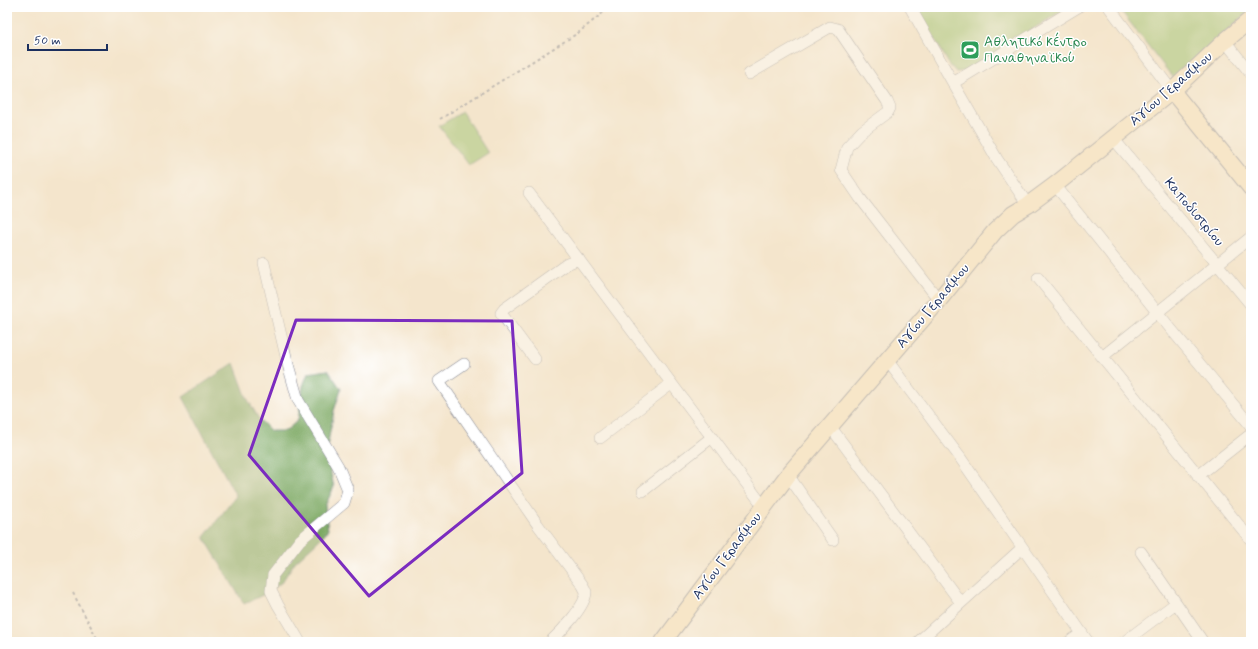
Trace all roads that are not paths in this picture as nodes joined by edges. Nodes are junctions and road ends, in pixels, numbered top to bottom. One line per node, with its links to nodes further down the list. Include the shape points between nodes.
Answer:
1 (910, 7): 8 (street)
2 (1078, 7): 8 (street)
3 (1109, 7): 9 (street)
4 (1251, 18): 5 (street, Αγίου Γερασίμου)
5 (1225, 41): 7 (street); 9 (street, Αγίου Γερασίμου)
6 (749, 74): 20 (street, via 830,27 838,29 890,108 847,147 841,170)
7 (1251, 74)
8 (953, 83): 14 (street, via 997,159)
9 (1172, 91): 10 (street, Αγίου Γερασίμου); 12 (street)
10 (1113, 138): 11 (street, Αγίου Γερασίμου); 18 (street, Καποδιστρίου)
11 (1055, 185): 14 (street, Αγίου Γερασίμου); 22 (street)
12 (1251, 188)
13 (528, 193): 16 (street)
14 (1028, 205): 20 (street, Αγίου Γερασίμου, via 1013,214 995,232)
15 (1251, 237): 18 (street)
16 (579, 259): 24 (street, via 567,264 504,309 501,314); 27 (street)
17 (264, 263): 44 (street, via 298,400 338,466 348,490 344,503 300,540 273,575 272,591)
18 (1218, 264): 21 (street, Καποδιστρίου); 22 (street)
19 (1038, 278): 23 (street)
20 (939, 300): 25 (street, Αγίου Γερασίμου)
21 (1251, 305)
22 (1158, 312): 23 (street); 29 (street)
23 (1102, 357): 34 (street)
24 (535, 359)
25 (887, 360): 28 (street, Αγίου Γερασίμου); 39 (street)
26 (464, 364): 45 (street, via 439,381 586,592 584,600 564,629)
27 (671, 384): 31 (street); 32 (street)
28 (830, 426): 33 (street, Αγίου Γερασίμου); 41 (street)
29 (1251, 426)
30 (1251, 434): 34 (street)
31 (600, 438)
32 (711, 438): 35 (street); 36 (street)
33 (788, 475): 36 (street, Αγίου Γερασίμου); 37 (street)
34 (1198, 476): 38 (street)
35 (643, 491)
36 (764, 507): 46 (street, Αγίου Γερασίμου)
37 (833, 540)
38 (1251, 540)
39 (1022, 548): 41 (street); 43 (street)
40 (1140, 552): 42 (street)
41 (961, 603): 47 (street)
42 (1176, 603): 50 (street); 51 (street)
43 (1082, 633): 48 (street); 49 (street)
44 (300, 642)
45 (550, 642)
46 (663, 642)
47 (918, 642)
48 (1069, 642)
49 (1088, 642)
50 (1124, 642)
51 (1203, 642)

